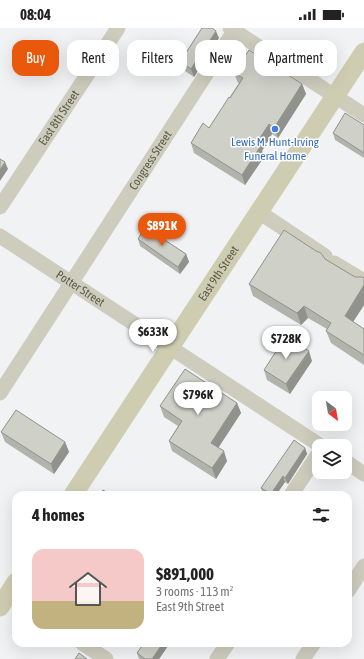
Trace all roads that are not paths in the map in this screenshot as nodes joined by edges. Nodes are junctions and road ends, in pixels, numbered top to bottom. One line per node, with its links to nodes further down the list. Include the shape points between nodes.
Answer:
1 (118, 28): 6 (street, East 8th Street)
2 (233, 29): 4 (street); 10 (street, Congress Street)
3 (364, 52): 4 (main road, East 9th Street)
4 (335, 96): 5 (street); 7 (main road, East 9th Street)
5 (364, 115)
6 (0, 207)
7 (259, 212): 9 (street); 11 (main road, East 9th Street)
8 (0, 236): 10 (street, Potter Street)
9 (364, 281)
10 (72, 283): 11 (street, Potter Street); 12 (street, Congress Street)
11 (170, 347): 13 (street, Potter Street); 17 (main road, East 9th Street)
12 (0, 393)
13 (312, 440)
14 (312, 463): 18 (street)
15 (352, 466): 16 (street)
16 (364, 474)
17 (76, 491)
18 (293, 491)
19 (364, 566): 20 (street)
20 (352, 585)
21 (88, 647): 24 (street)
22 (225, 647): 25 (street)
23 (311, 647): 26 (street)
24 (106, 659)
25 (217, 659)
26 (303, 659)

